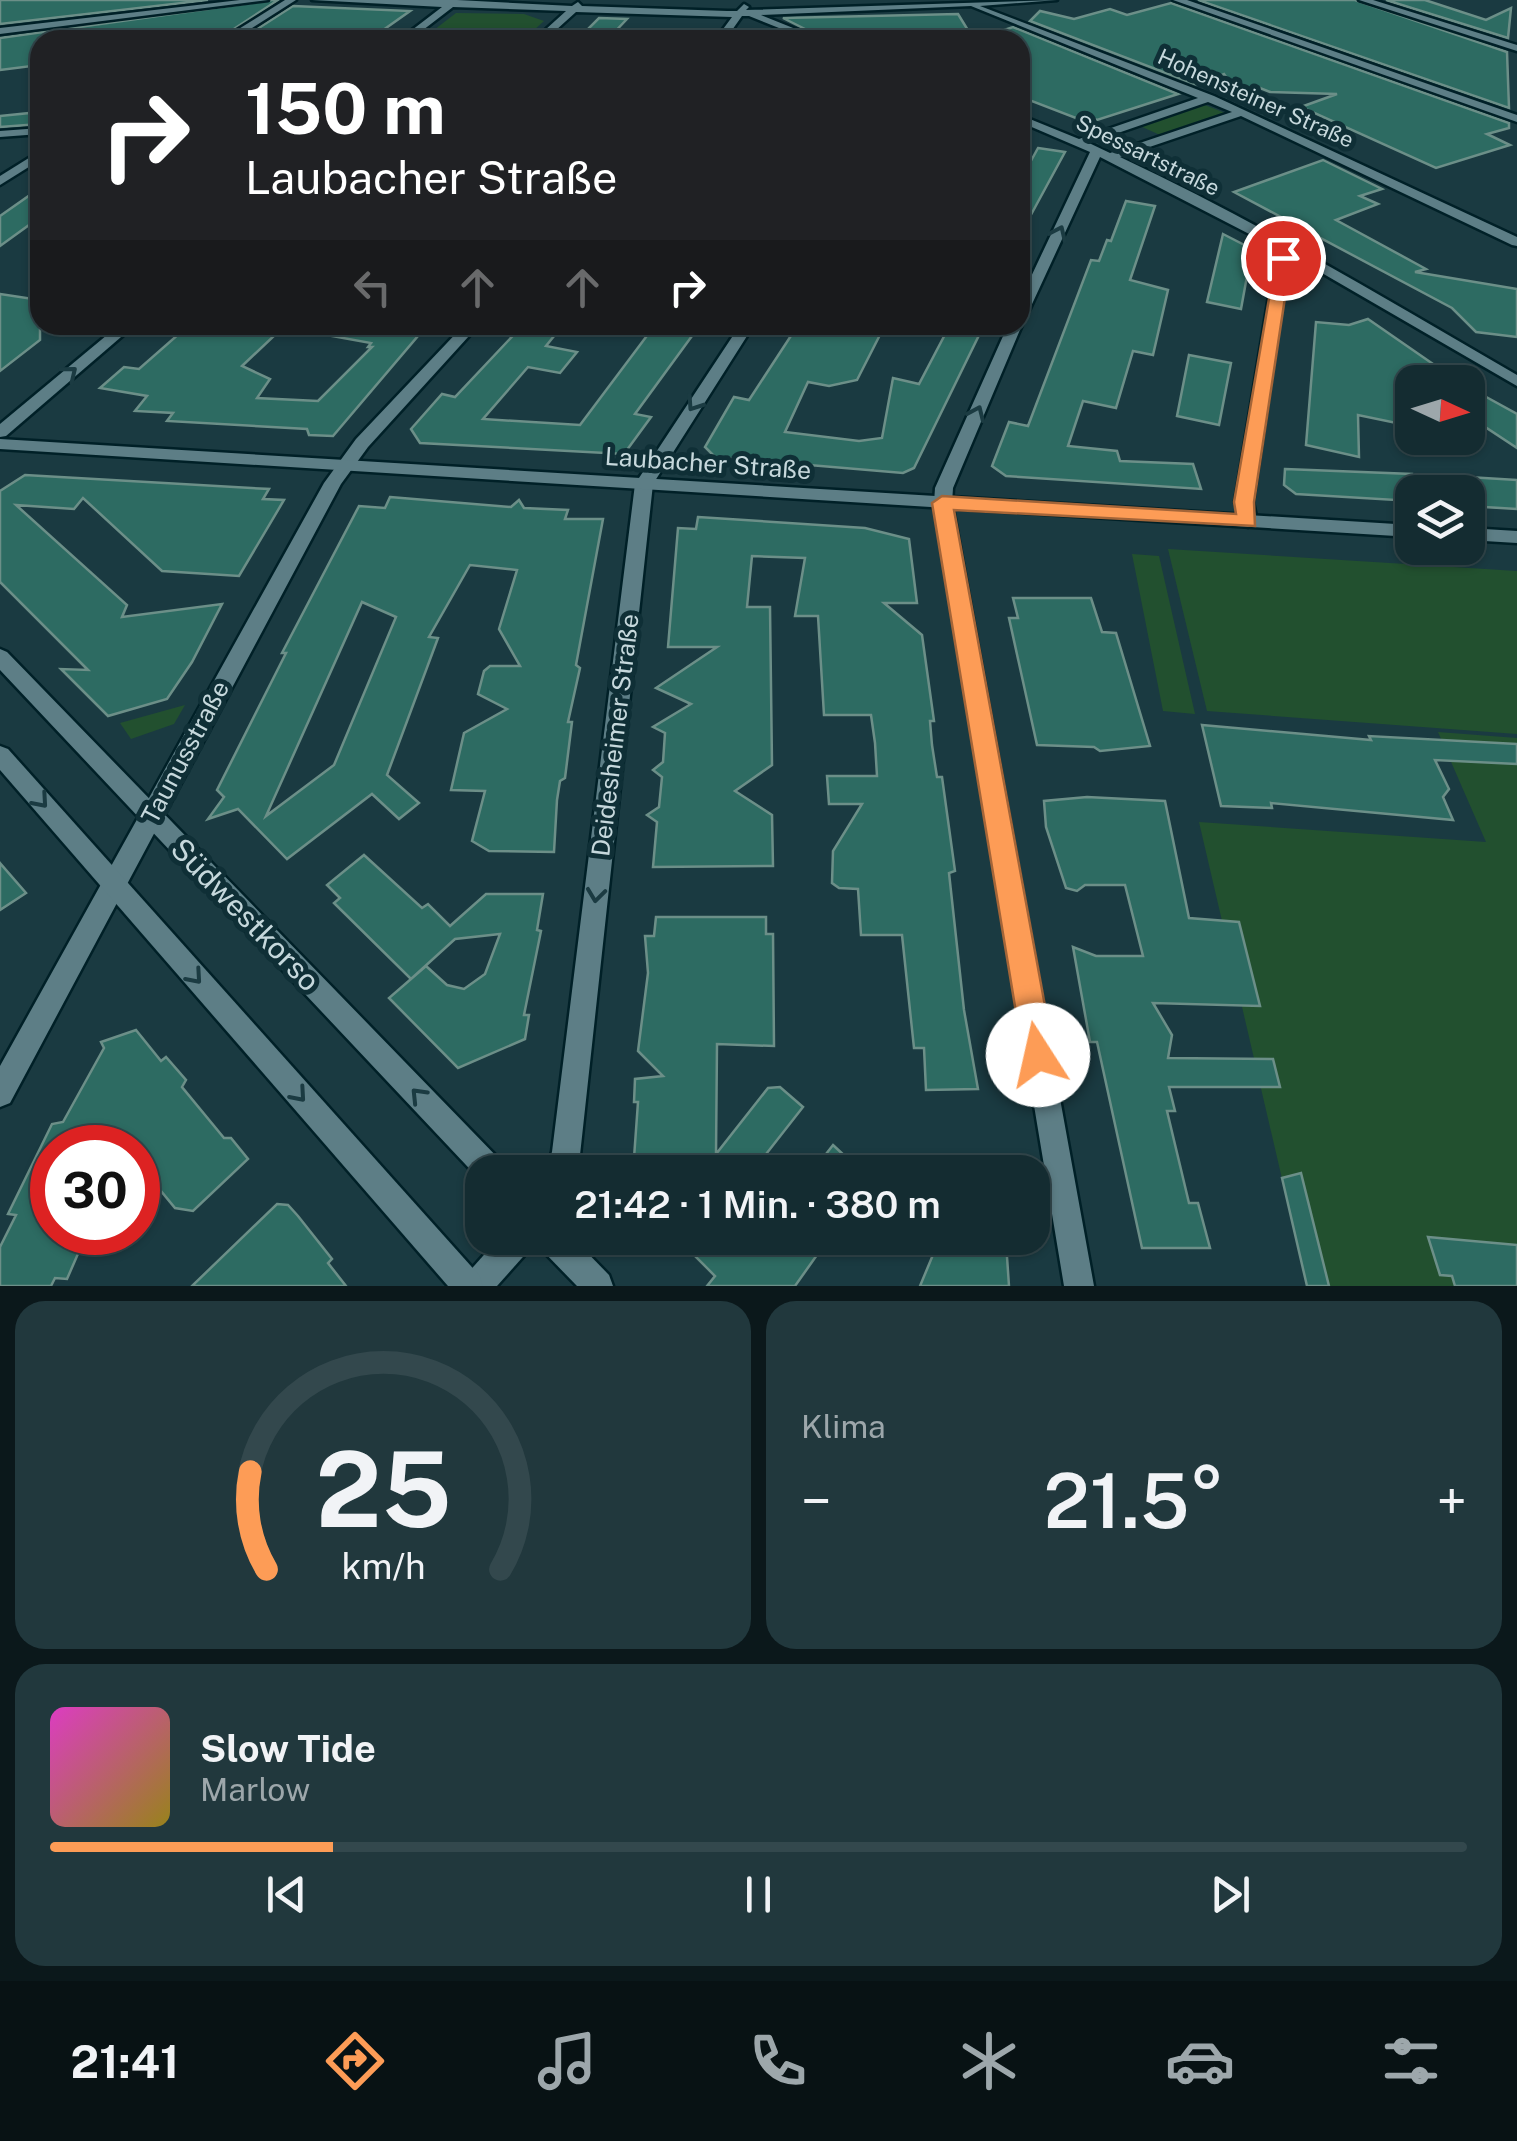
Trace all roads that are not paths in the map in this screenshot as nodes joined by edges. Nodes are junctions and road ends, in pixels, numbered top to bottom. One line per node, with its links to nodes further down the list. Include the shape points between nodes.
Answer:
1 (263, 0): 19 (street)
2 (291, 0): 14 (street)
3 (318, 0): 9 (street)
4 (539, 0): 10 (street)
5 (746, 0): 13 (street)
6 (1052, 0): 11 (street)
7 (1178, 0): 23 (street)
8 (1364, 0): 20 (street)
9 (453, 2): 12 (street); 15 (street)
10 (582, 2): 12 (street); 13 (street)
11 (974, 5): 13 (street); 21 (street, Hohensteiner Straße)
12 (572, 9): 13 (street); 16 (street)
13 (742, 12): 17 (street); 18 (street)
14 (242, 30)
15 (417, 30)
16 (550, 30)
17 (728, 30)
18 (791, 30)
19 (0, 32)
20 (1517, 48)
21 (1210, 98): 22 (street, Hohensteiner Straße); 27 (street)
22 (1242, 112): 29 (street); 32 (street, Hohensteiner Straße)
23 (1517, 119)
24 (1030, 122): 27 (street, Spessartstraße)
25 (30, 132): 26 (street)
26 (0, 134)
27 (1080, 142): 28 (street, Spessartstraße)
28 (1097, 150): 29 (street, Spessartstraße); 34 (street, one-way to 28)
29 (1112, 156): 33 (street, Spessartstraße)
30 (30, 162): 31 (street)
31 (0, 181)
32 (1517, 242)
33 (1296, 253): 39 (street, Spessartstraße); 45 (street, via 1282,260 1244,502)
34 (1030, 294)
35 (116, 335): 40 (street, one-way to 35)
36 (463, 335): 42 (street, Taunusstraße)
37 (741, 335): 43 (street, Deidesheimer Straße, one-way to 43)
38 (1011, 335): 44 (street, one-way to 38)
39 (1517, 382)
40 (0, 432)
41 (0, 444): 42 (street, Laubacher Straße)
42 (345, 466): 43 (street, Laubacher Straße); 51 (street, Taunusstraße)
43 (644, 484): 44 (street, Laubacher Straße); 55 (street, Deidesheimer Straße, one-way to 55)
44 (942, 503): 45 (street, Laubacher Straße); 61 (street)
45 (1248, 521): 46 (street, Laubacher Straße)
46 (1395, 530)
47 (1485, 535): 48 (street)
48 (1517, 538)
49 (0, 656): 51 (street, Südwestkorso)
50 (0, 755): 52 (street, one-way to 52)
51 (151, 815): 52 (street, Taunusstraße); 54 (street, Südwestkorso, one-way to 51)
52 (114, 884): 53 (street, Taunusstraße); 58 (street, one-way to 58)
53 (0, 1093)
54 (476, 1155)
55 (566, 1155)
56 (503, 1255): 59 (street)
57 (568, 1255): 60 (street)
58 (468, 1286)
59 (477, 1286)
60 (598, 1286)
61 (1079, 1286)

